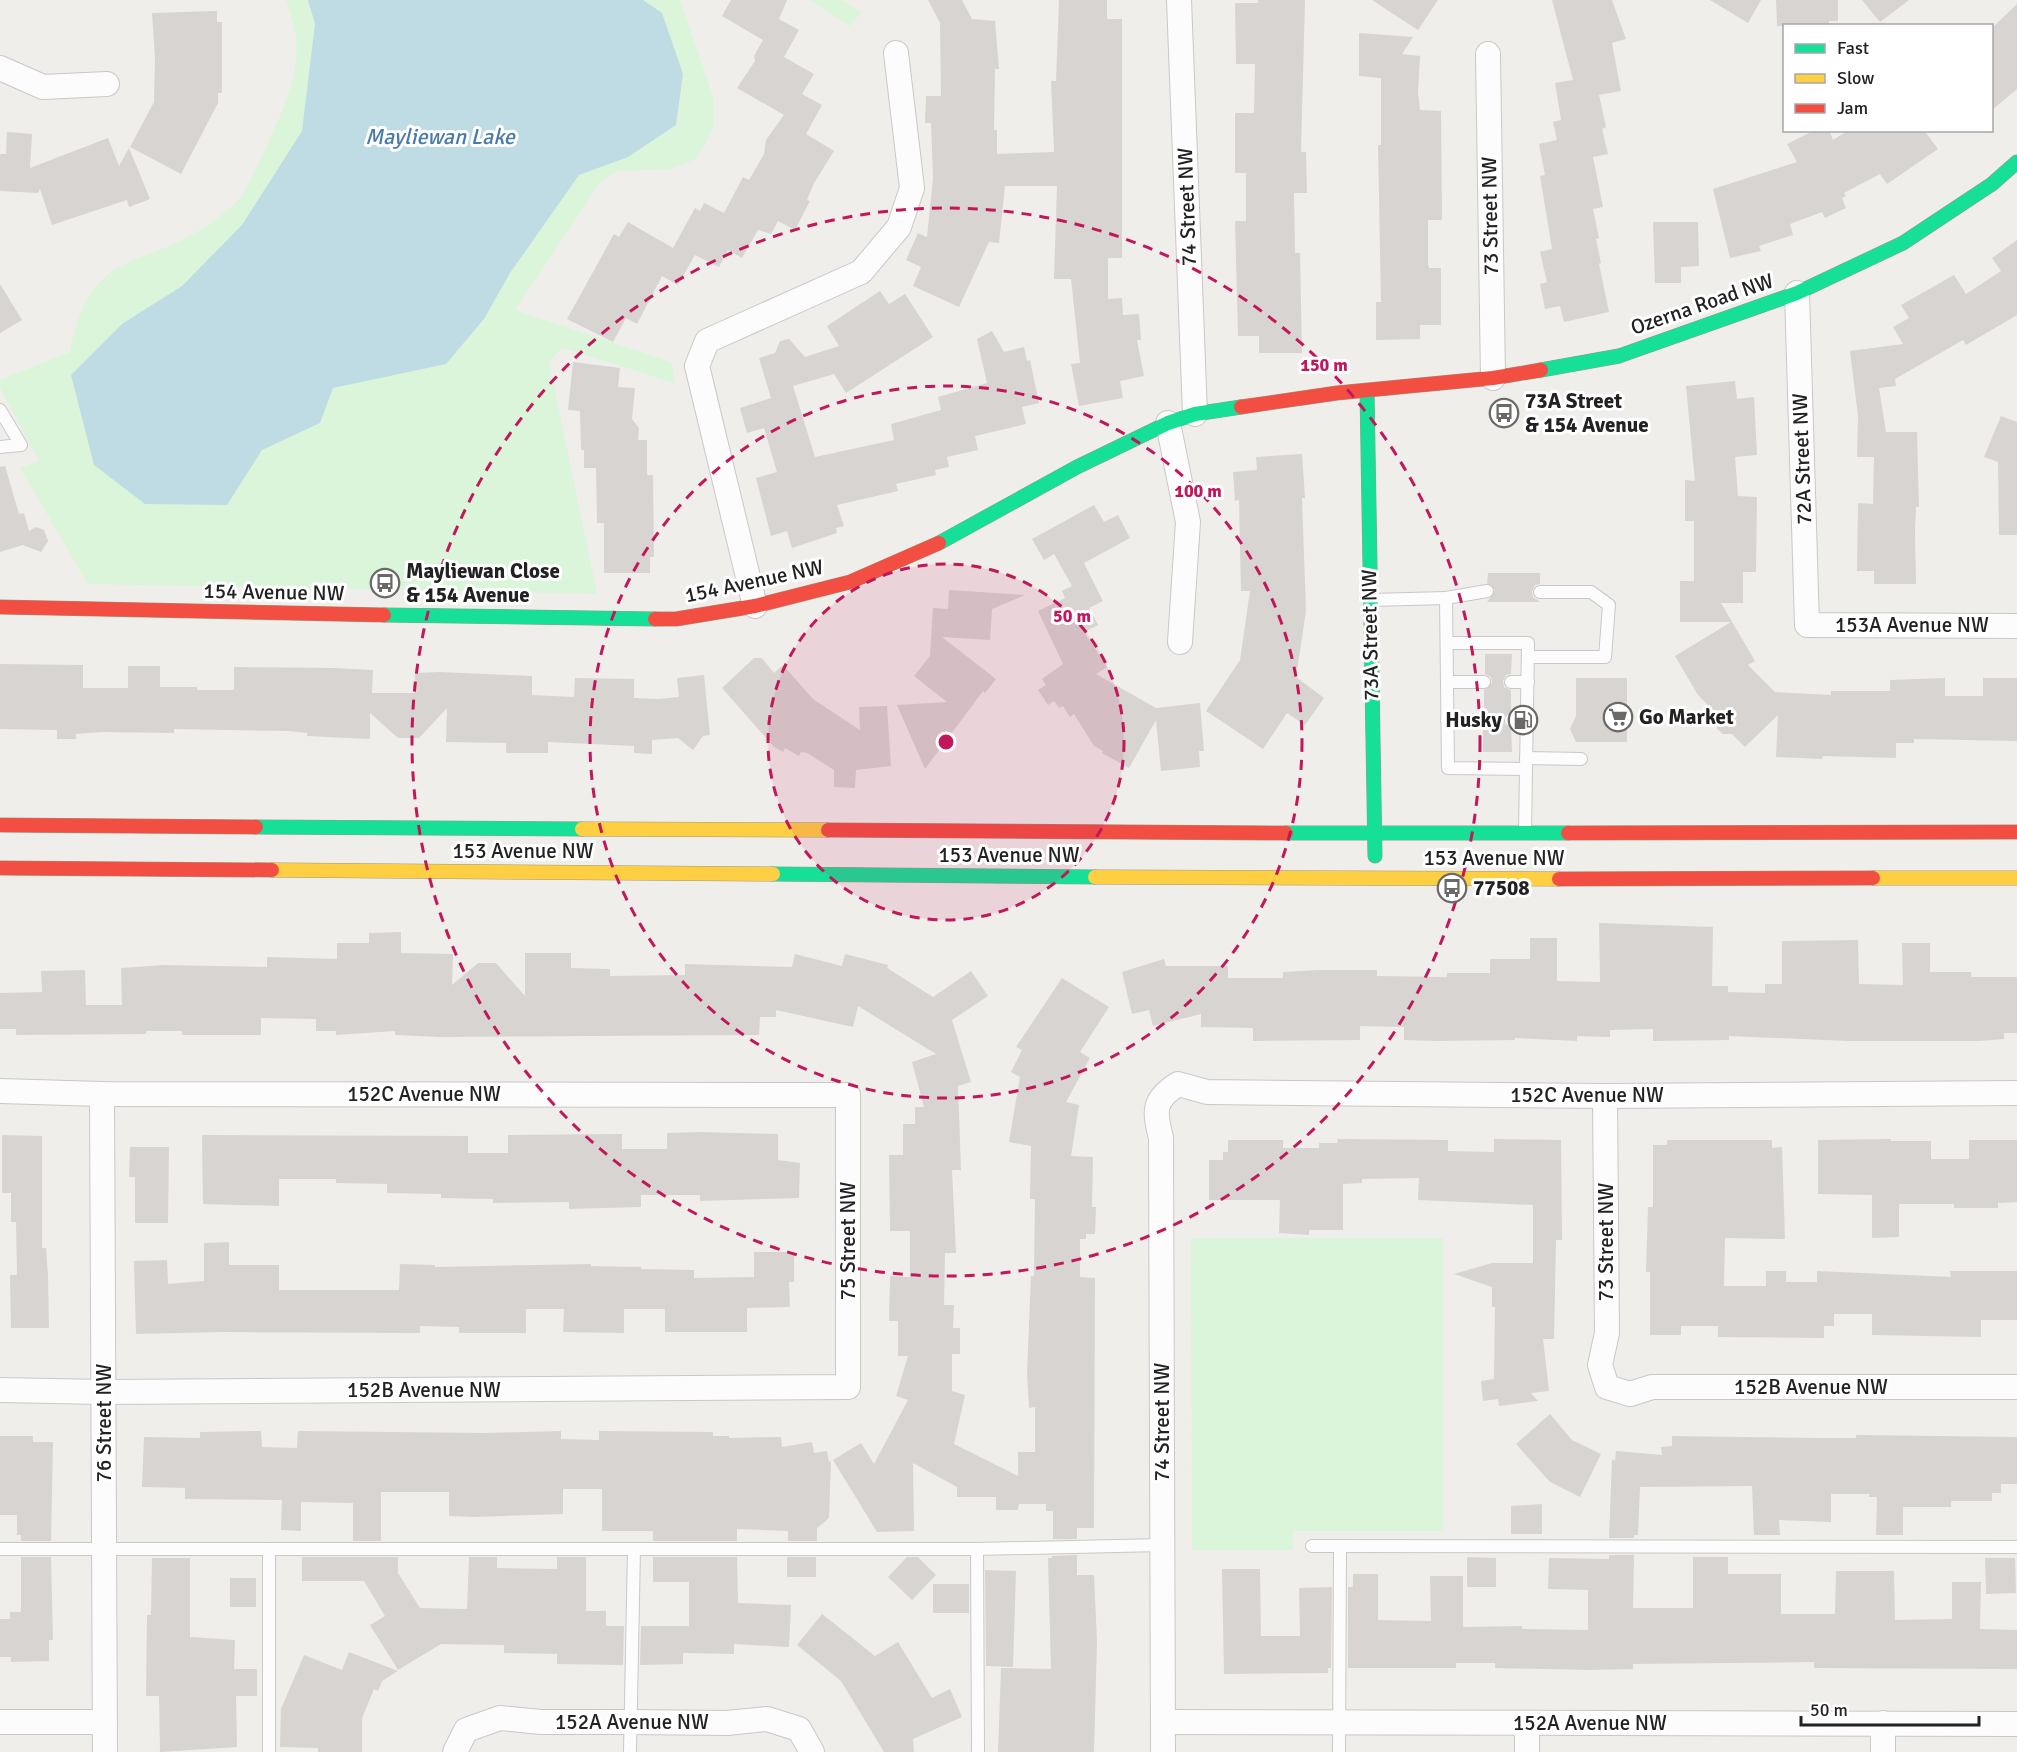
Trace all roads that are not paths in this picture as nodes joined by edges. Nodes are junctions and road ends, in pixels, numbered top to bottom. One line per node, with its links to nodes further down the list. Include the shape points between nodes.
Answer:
1 (1179, 0): 11 (street, 74 Street NW)
2 (896, 53): 18 (street, via 912,188 899,228 861,272 706,341 697,366)
3 (1488, 54): 8 (street, 73 Street NW)
4 (0, 68): 5 (street, via 43,87)
5 (107, 84)
6 (2017, 162): 7 (main road, Ozerna Road NW, via 1992,184 1903,243)
7 (1797, 293): 8 (main road, Ozerna Road NW, via 1619,356); 20 (street, 72A Street NW)
8 (1493, 378): 9 (main road, Ozerna Road NW)
9 (1366, 391): 11 (main road, 154 Avenue NW); 17 (main road, 73A Street NW)
10 (0, 410): 13 (lane, via 21,445)
11 (1195, 414): 12 (main road, 154 Avenue NW)
12 (1168, 423): 18 (main road, 154 Avenue NW, via 929,547 850,582); 22 (street, via 1188,522)
13 (0, 447)
14 (1487, 591): 16 (lane)
15 (1540, 592): 24 (lane, via 1591,592 1609,605 1605,657)
16 (1446, 598): 17 (lane); 23 (lane)
17 (1370, 600): 38 (main road, 73A Street NW)
18 (755, 606): 19 (main road, 154 Avenue NW, via 676,619)
19 (0, 607)
20 (1807, 625): 21 (street, 153A Avenue NW)
21 (2017, 626)
22 (1180, 642)
23 (1447, 643): 24 (lane, via 1528,643); 25 (lane)
24 (1528, 657): 28 (lane)
25 (1447, 682): 26 (lane); 30 (lane)
26 (1485, 682)
27 (1511, 682): 28 (lane)
28 (1528, 682): 29 (lane)
29 (1527, 719): 32 (lane); 34 (lane)
30 (1447, 720): 31 (lane); 34 (lane, via 1448,768)
31 (1484, 720)
32 (1511, 720)
33 (1581, 759): 34 (lane)
34 (1526, 763): 37 (lane)
35 (0, 825): 38 (main road, 153 Avenue NW)
36 (2017, 832): 37 (main road, 153 Avenue NW)
37 (1526, 833): 38 (main road, 153 Avenue NW)
38 (1374, 834): 41 (main road, 73A Street NW)
39 (0, 868): 41 (main road, 153 Avenue NW)
40 (2017, 878): 41 (main road, 153 Avenue NW)
41 (1375, 879)
42 (0, 1091): 44 (street, 152C Avenue NW)
43 (2017, 1093): 47 (street, 152C Avenue NW)
44 (102, 1094): 46 (street, 152C Avenue NW); 52 (street, 76 Street NW)
45 (1162, 1094): 47 (street, 152C Avenue NW, via 1178,1084 1207,1092); 53 (street, 74 Street NW, via 1155,1114 1161,1138)
46 (848, 1095): 48 (street, 75 Street NW)
47 (1605, 1096): 49 (street, 73 Street NW, via 1607,1333 1600,1365)
48 (848, 1387): 52 (street, 152B Avenue NW)
49 (1607, 1387): 50 (street, 152B Avenue NW, via 1630,1394 1652,1387)
50 (2017, 1387)
51 (0, 1390): 52 (street, 152B Avenue NW)
52 (104, 1392): 58 (street, 76 Street NW)
53 (1162, 1545): 61 (lane); 65 (street, 74 Street NW)
54 (1312, 1546): 55 (lane)
55 (1340, 1546): 56 (lane); 66 (lane)
56 (2017, 1547)
57 (0, 1549): 58 (lane)
58 (104, 1549): 59 (lane); 63 (street, 76 Street NW)
59 (269, 1549): 60 (lane); 71 (lane)
60 (634, 1549): 61 (lane); 64 (lane)
61 (977, 1549): 75 (lane)
62 (0, 1722): 63 (street)
63 (105, 1722): 70 (street, 76 Street NW)
64 (629, 1722): 72 (street, 152A Avenue NW, via 500,1718 466,1730); 73 (lane); 74 (street, 152A Avenue NW, via 727,1723 767,1719 799,1729)
65 (1163, 1722): 66 (street, 152A Avenue NW); 76 (street, 74 Street NW)
66 (1339, 1723): 67 (street, 152A Avenue NW); 77 (lane)
67 (1527, 1723): 68 (street, 152A Avenue NW); 78 (street)
68 (1883, 1723): 69 (street, 152A Avenue NW); 79 (street)
69 (2017, 1724)
70 (105, 1752)
71 (269, 1752)
72 (455, 1752)
73 (630, 1752)
74 (812, 1752)
75 (978, 1752)
76 (1163, 1752)
77 (1339, 1752)
78 (1527, 1752)
79 (1883, 1752)

